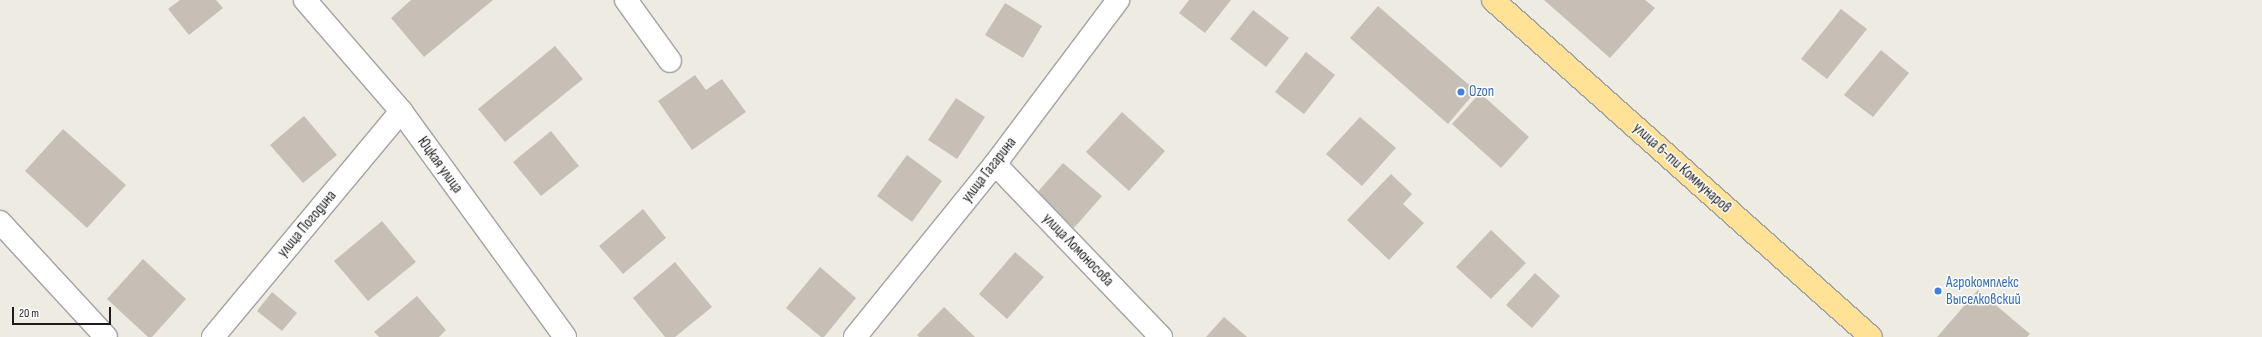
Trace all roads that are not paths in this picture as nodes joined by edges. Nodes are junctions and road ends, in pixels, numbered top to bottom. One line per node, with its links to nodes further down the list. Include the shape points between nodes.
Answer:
1 (305, 0): 6 (street, Юцкая улица)
2 (626, 0): 5 (street)
3 (1118, 0): 7 (street, улица Гагарина)
4 (1493, 0): 14 (main road, улица 6-ти Коммунаров)
5 (670, 61)
6 (401, 111): 10 (street, улица Погодина); 11 (street, Юцкая улица)
7 (995, 164): 12 (street, улица Гагарина); 13 (street, улица Ломоносова)
8 (0, 222): 9 (street)
9 (106, 337)
10 (213, 337)
11 (565, 337)
12 (855, 337)
13 (1161, 337)
14 (1871, 337)

